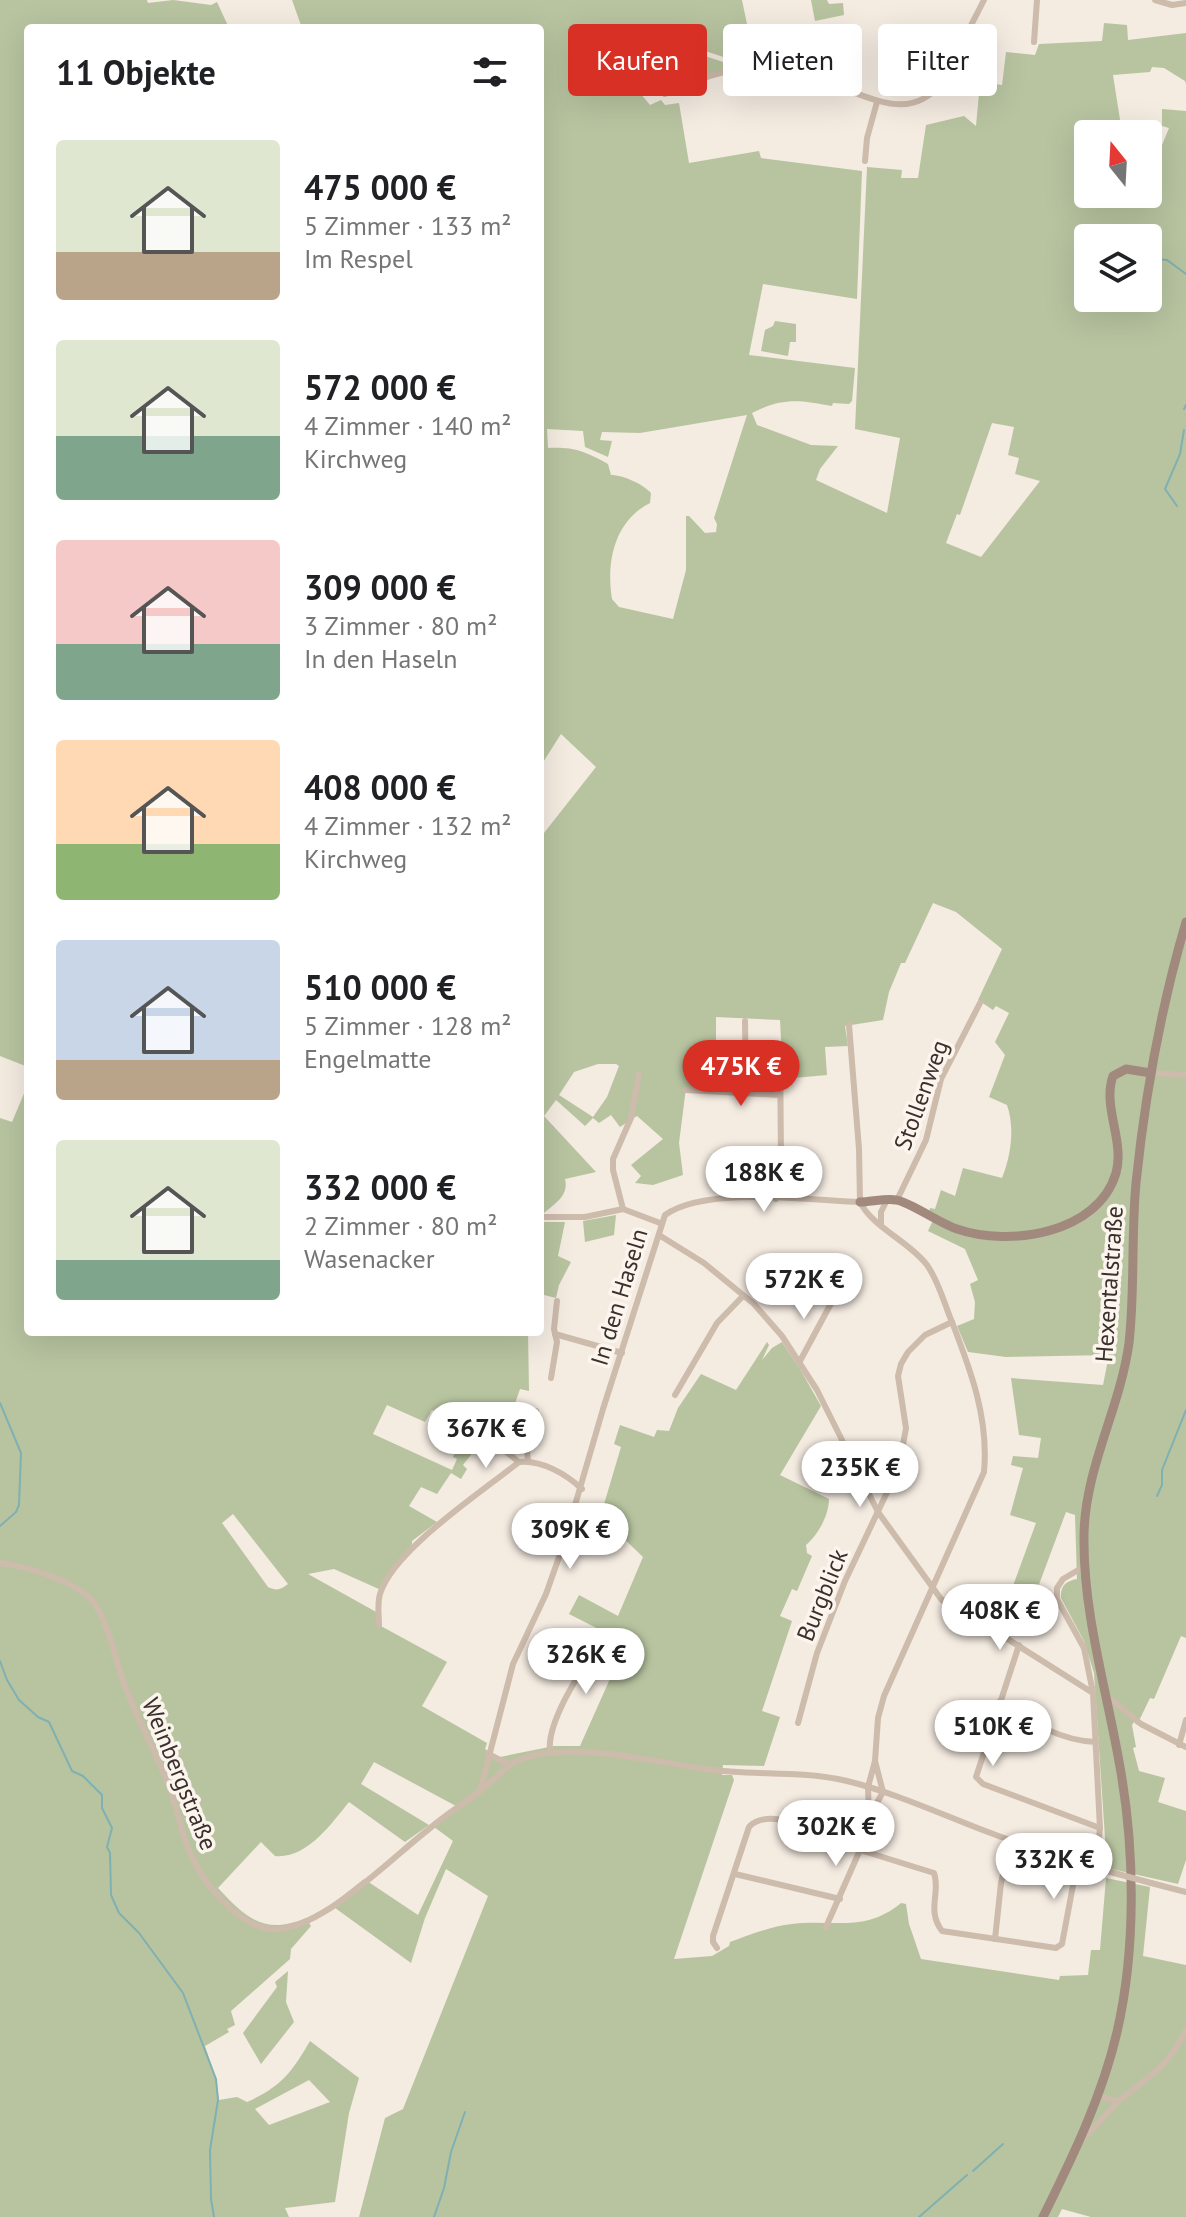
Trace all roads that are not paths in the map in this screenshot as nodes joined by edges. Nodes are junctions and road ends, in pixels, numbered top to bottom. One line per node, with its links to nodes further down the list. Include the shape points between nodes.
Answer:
1 (984, 0): 7 (street, via 934,94 913,103)
2 (1037, 0): 5 (street)
3 (1155, 0): 4 (street)
4 (1186, 3)
5 (1034, 42)
6 (707, 78): 7 (street, via 748,68 830,84)
7 (877, 102): 8 (street)
8 (865, 161)
9 (1186, 922): 14 (main road, Hexentalstraße)
10 (980, 1003): 21 (street, Stollenweg, via 941,1079 926,1140)
11 (745, 1021): 18 (street)
12 (849, 1025): 22 (street)
13 (780, 1048): 19 (street)
14 (1151, 1073): 16 (street); 21 (main road, via 1126,1069 1113,1076 1109,1097 1115,1176 1099,1202 1079,1217 1037,1234 982,1236); 44 (main road, Hexentalstraße, via 1136,1186 1129,1340 1086,1508)
15 (639, 1074): 23 (street, via 631,1118 613,1159)
16 (1186, 1075)
17 (686, 1090): 18 (street)
18 (746, 1093): 19 (street)
19 (779, 1095): 20 (street)
20 (776, 1199): 22 (street); 25 (street, via 690,1203)
21 (891, 1201): 22 (main road); 26 (street, Stollenweg, via 881,1212)
22 (860, 1202): 26 (street)
23 (623, 1209): 24 (street, via 585,1217); 25 (street)
24 (544, 1217)
25 (660, 1223): 27 (street, In den Haseln)
26 (881, 1224): 31 (street, via 926,1264)
27 (659, 1235): 28 (street); 33 (street, In den Haseln)
28 (743, 1296): 34 (street); 36 (street, via 717,1323)
29 (835, 1296): 34 (street)
30 (557, 1301): 32 (street)
31 (952, 1322): 42 (street, Burgblick, via 925,1335 901,1364 903,1454); 45 (street, via 972,1374 986,1445 984,1472)
32 (555, 1334): 33 (street); 35 (street)
33 (622, 1353): 41 (street, In den Haseln)
34 (800, 1361): 42 (street)
35 (551, 1378)
36 (675, 1395)
37 (536, 1411): 39 (street, via 526,1441)
38 (498, 1436): 40 (street)
39 (528, 1461): 40 (street); 41 (street, via 566,1475)
40 (519, 1462): 46 (street, via 418,1540 381,1591)
41 (582, 1489): 57 (street, In den Haseln, via 546,1594 513,1664)
42 (878, 1512): 45 (street); 53 (street, Burgblick, via 817,1653)
43 (0, 1563): 61 (street, Weinbergstraße, via 38,1571 92,1601 174,1799 192,1857 223,1900 247,1921 281,1930 314,1919)
44 (1085, 1566): 49 (street, via 1063,1579 1057,1599 1084,1648); 50 (main road, Hexentalstraße)
45 (933, 1587): 48 (street, via 961,1618); 58 (street, via 884,1696)
46 (379, 1625)
47 (600, 1639): 56 (street, via 559,1714 549,1738)
48 (1019, 1645): 49 (street); 51 (street)
49 (1093, 1693): 54 (street)
50 (1107, 1696): 55 (street, via 1141,1724); 77 (main road, Hexentalstraße, via 1129,1831 1130,1909 1117,2033)
51 (999, 1702): 54 (street, via 1032,1723 1081,1742); 65 (street, via 976,1774 980,1782)
52 (1186, 1720): 55 (street)
53 (798, 1723)
54 (1096, 1742): 65 (street)
55 (1182, 1746)
56 (550, 1752): 59 (street, Weinbergstraße); 60 (street, Weinbergstraße, via 647,1758)
57 (488, 1754): 59 (street); 61 (street, In den Haseln)
58 (875, 1761): 60 (street); 62 (street)
59 (508, 1764): 61 (street, Weinbergstraße)
60 (868, 1787): 62 (street, Weinbergstraße); 63 (street)
61 (480, 1792)
62 (883, 1792): 63 (street); 66 (street, Weinbergstraße)
63 (869, 1817): 67 (street)
64 (817, 1828): 70 (street, via 755,1821)
65 (1100, 1828): 69 (street)
66 (1011, 1841): 68 (street, Weinbergstraße); 74 (street)
67 (860, 1850): 72 (street); 74 (street, via 934,1873 933,1908 942,1931)
68 (1077, 1864): 69 (street, Weinbergstraße); 74 (street, via 1059,1947)
69 (1096, 1868): 71 (street, Weinbergstraße, bridge)
70 (735, 1874): 72 (street); 75 (street, via 713,1936)
71 (1186, 1892)
72 (840, 1899): 73 (street)
73 (826, 1927)
74 (995, 1939)
75 (717, 1948)
76 (1186, 2029): 78 (street, Hexentalstraße, via 1162,2069)
77 (1097, 2096): 78 (street); 79 (main road, Hexentalstraße)
78 (1119, 2101): 79 (street, Hexentalstraße)
79 (1077, 2144): 80 (main road, Hexentalstraße)
80 (1043, 2217)

